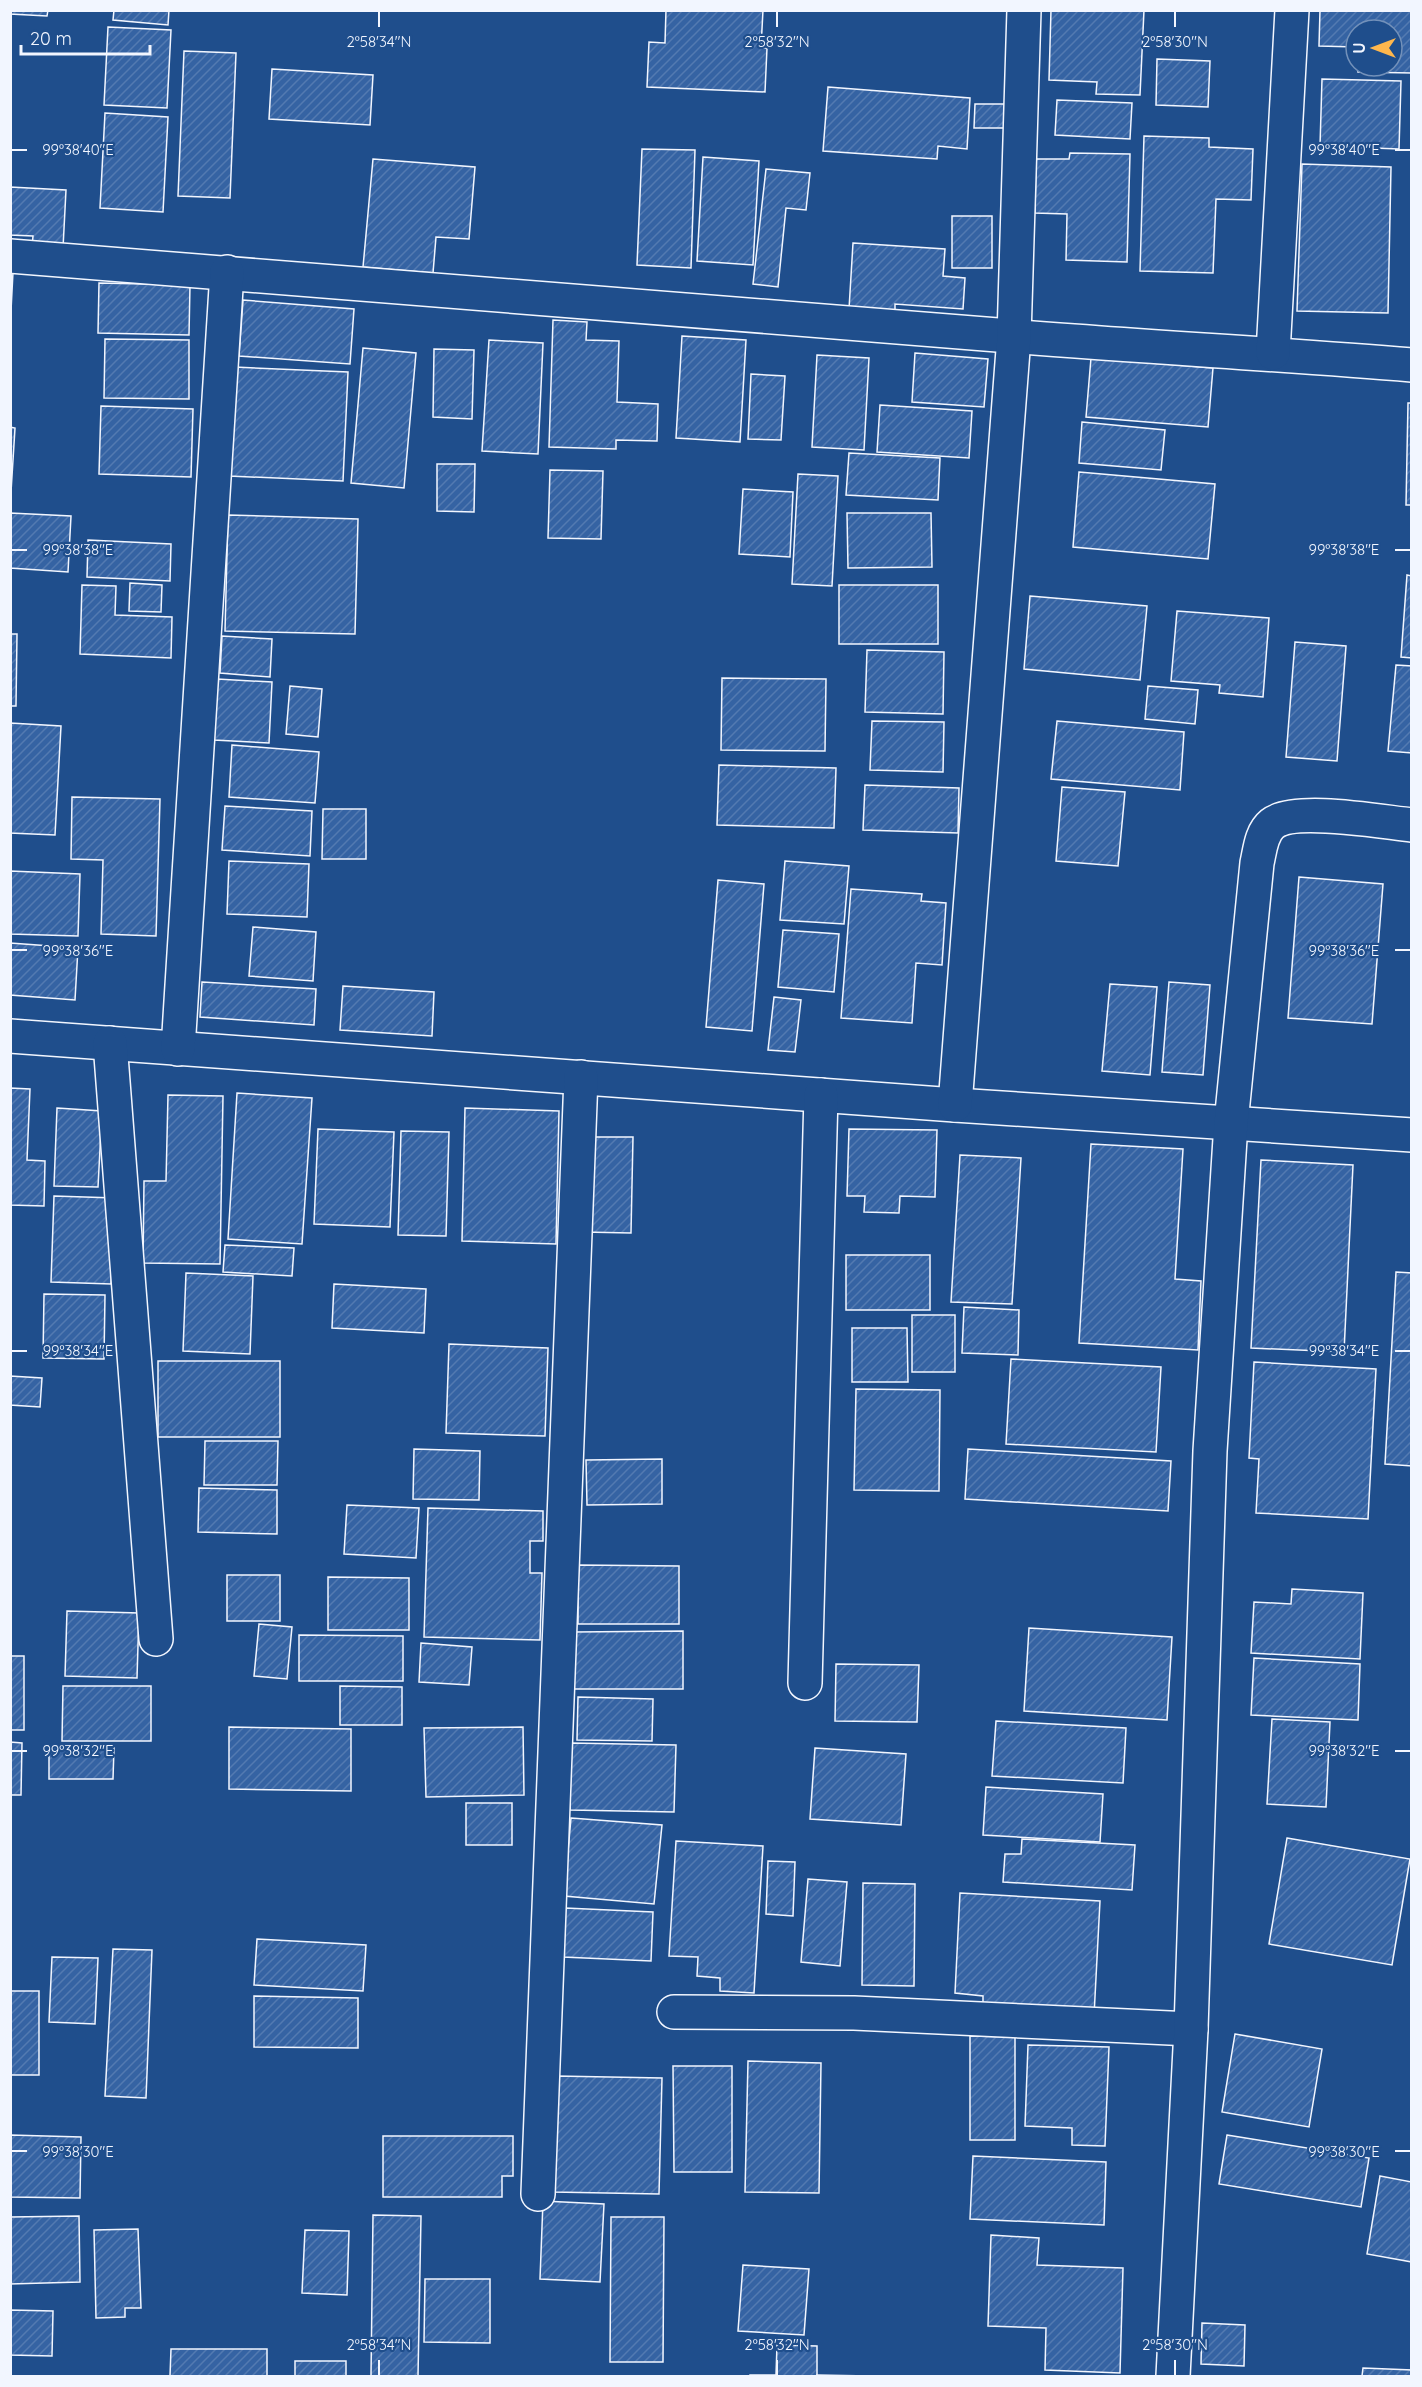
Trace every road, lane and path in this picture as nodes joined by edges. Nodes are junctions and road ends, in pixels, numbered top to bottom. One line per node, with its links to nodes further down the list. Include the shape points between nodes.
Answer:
1 (1024, 10): 5 (street)
2 (1292, 10): 6 (street)
3 (10, 256): 4 (street)
4 (226, 272): 5 (street); 11 (street)
5 (1014, 337): 6 (street); 14 (street)
6 (1273, 353): 7 (street)
7 (1412, 365)
8 (1412, 825): 15 (street, via 1301,814 1273,823 1264,834 1257,863)
9 (10, 1036): 10 (street)
10 (110, 1043): 11 (street); 17 (street)
11 (178, 1049): 12 (street)
12 (581, 1077): 13 (street); 21 (street)
13 (821, 1095): 14 (street); 18 (street)
14 (956, 1105): 15 (street)
15 (1231, 1123): 16 (street); 20 (street, via 1210,1451)
16 (1412, 1135)
17 (156, 1639)
18 (805, 1683)
19 (675, 2012): 20 (street, via 854,2013)
20 (1191, 2029): 22 (street)
21 (538, 2194)
22 (1173, 2376)

